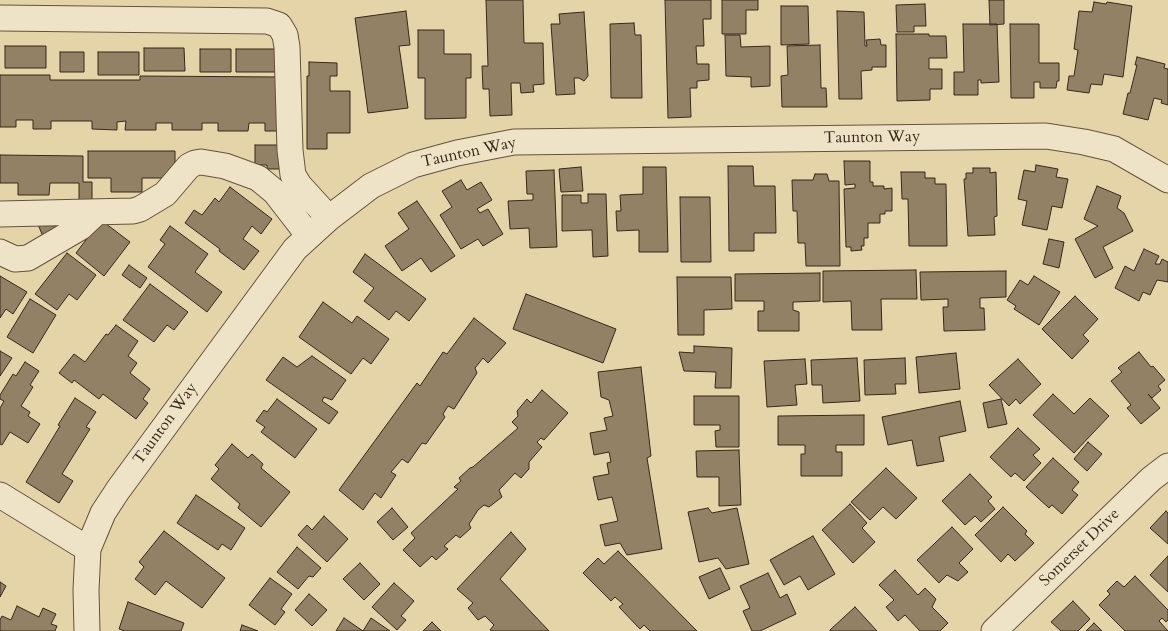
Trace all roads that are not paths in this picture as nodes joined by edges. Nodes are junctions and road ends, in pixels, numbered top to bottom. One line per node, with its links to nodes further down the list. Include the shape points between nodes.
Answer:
1 (0, 18): 5 (street, via 267,21 279,25 287,47 293,175)
2 (1168, 180): 5 (street, Taunton Way, via 1114,149 1046,136 514,142 457,152 414,165 371,186)
3 (96, 212): 4 (street); 6 (street, via 133,211 149,205 165,194 189,166 201,162 225,166 258,178 275,192); 7 (street, via 81,227 28,258 15,259)
4 (0, 214)
5 (329, 218): 6 (street, Taunton Way)
6 (310, 236): 10 (street, Taunton Way, via 295,249 267,286 118,490 103,513)
7 (0, 252)
8 (1168, 466): 12 (street, Somerset Drive)
9 (0, 495): 10 (street)
10 (88, 548): 11 (street, Taunton Way)
11 (87, 631)
12 (994, 631)

